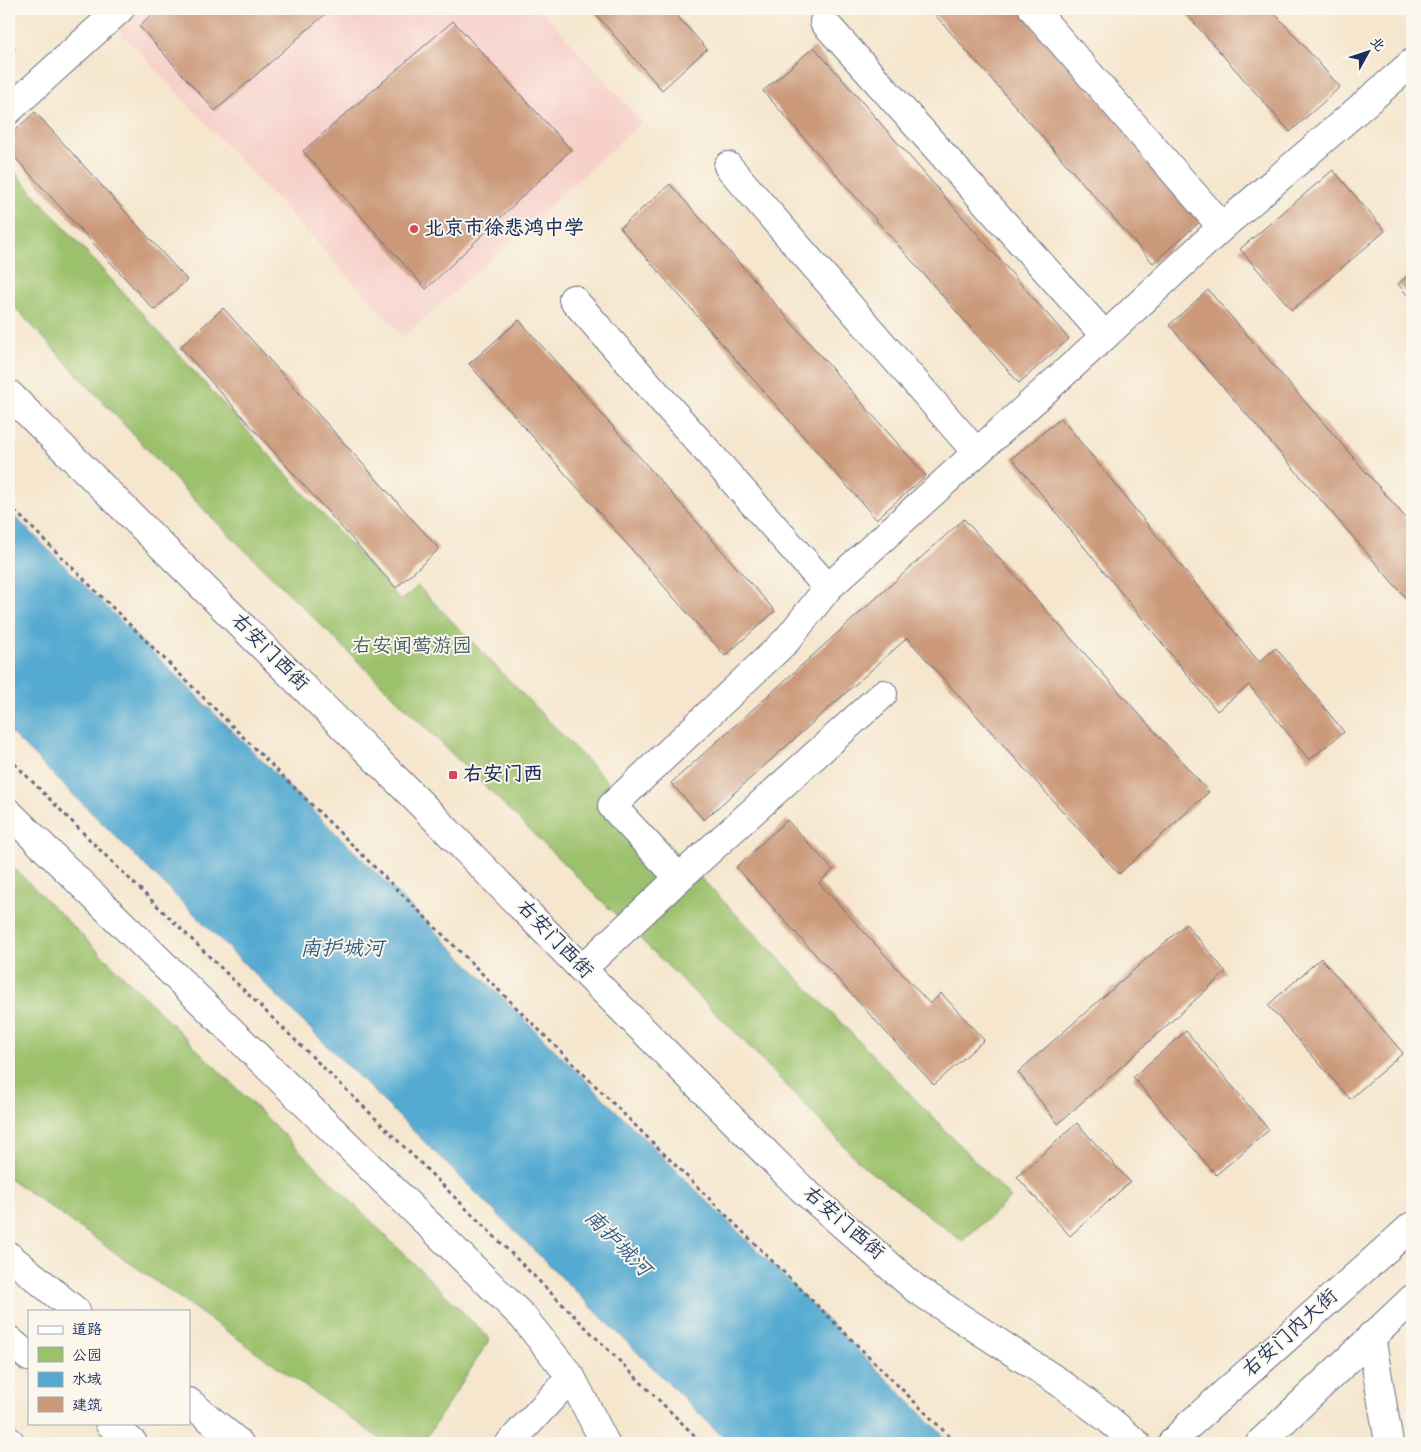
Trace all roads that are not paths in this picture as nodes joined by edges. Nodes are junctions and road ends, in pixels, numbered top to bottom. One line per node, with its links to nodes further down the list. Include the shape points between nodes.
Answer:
1 (120, 9): 5 (main road)
2 (1034, 9): 7 (main road)
3 (824, 22): 9 (main road)
4 (1412, 63): 7 (main road)
5 (9, 110)
6 (728, 166): 11 (main road)
7 (1222, 226): 9 (main road)
8 (573, 299): 12 (main road)
9 (1105, 336): 11 (main road)
10 (9, 394): 16 (main road, 右安门西街)
11 (976, 452): 12 (main road)
12 (828, 588): 15 (main road, via 787,640 612,806)
13 (884, 694): 15 (main road)
14 (9, 813): 24 (main road, via 523,1317)
15 (679, 878): 16 (main road)
16 (582, 969): 31 (main road, 右安门西街, via 801,1188 916,1289 1060,1382)
17 (1412, 1226): 32 (main road, 右安门内大街)
18 (9, 1256): 20 (main road)
19 (1412, 1299): 21 (main road)
20 (75, 1310)
21 (1371, 1336): 33 (main road); 34 (main road)
22 (9, 1340): 23 (main road)
23 (28, 1356)
24 (571, 1377): 29 (main road); 30 (main road)
25 (190, 1403): 28 (main road)
26 (110, 1424): 27 (main road)
27 (133, 1443)
28 (239, 1443)
29 (510, 1443)
30 (606, 1443)
31 (1136, 1443)
32 (1172, 1443)
33 (1260, 1443)
34 (1389, 1443)

